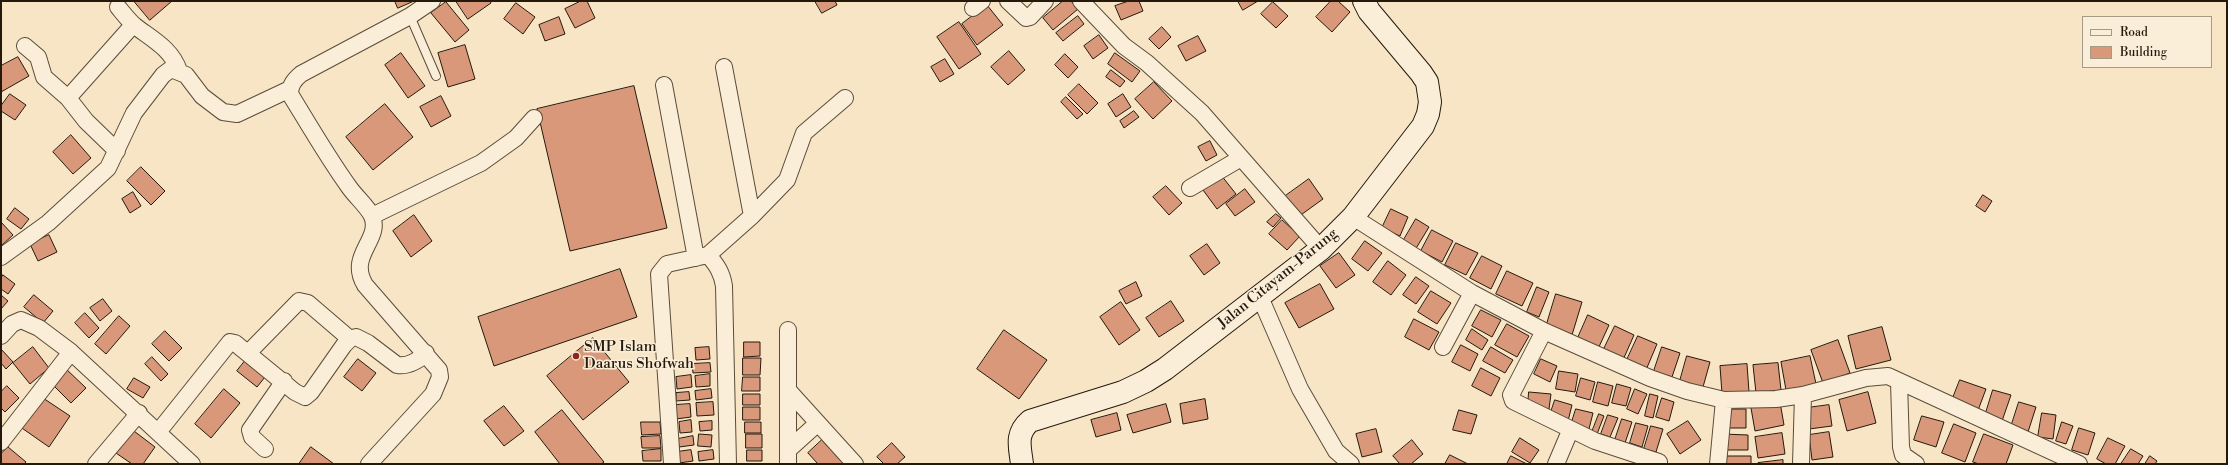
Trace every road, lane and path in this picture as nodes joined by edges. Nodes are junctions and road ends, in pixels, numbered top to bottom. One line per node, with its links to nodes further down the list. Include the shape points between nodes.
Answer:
1 (432, 1): 7 (street)
2 (1008, 1): 3 (street, via 1026,18)
3 (1045, 1)
4 (1081, 1): 19 (street, via 1124,46 1147,63 1202,113)
5 (1364, 1): 23 (street, Jalan Citayam-Parung, via 1369,11 1427,82 1430,102 1428,114 1417,136)
6 (118, 7): 8 (street)
7 (410, 16): 12 (lane); 14 (street, via 301,74)
8 (133, 24): 11 (street, via 168,51); 15 (street)
9 (25, 46): 15 (street, via 38,57 44,77)
10 (724, 67): 22 (street)
11 (179, 70): 14 (street, via 202,96 223,112 237,114); 18 (street, via 171,69 163,75 134,113)
12 (436, 76)
13 (664, 85): 26 (street)
14 (290, 89): 21 (street, via 290,94 349,187)
15 (68, 98): 18 (street, via 86,121)
16 (845, 98): 22 (street, via 804,133 787,180)
17 (534, 118): 21 (street, via 516,138 481,163)
18 (117, 151): 25 (street, via 108,168 48,223)
19 (1241, 158): 20 (street); 24 (street)
20 (1190, 188)
21 (372, 216): 36 (street, via 373,228 358,268 360,275 365,285)
22 (752, 216): 26 (street)
23 (1353, 217): 24 (street, Jalan Citayam-Parung); 27 (street)
24 (1321, 248): 28 (street, Jalan Citayam-Parung)
25 (1, 257)
26 (702, 257): 55 (street, via 667,264 659,274); 56 (street, via 718,267 724,286)
27 (1472, 293): 30 (street); 33 (street)
28 (1260, 297): 58 (street, Jalan Citayam-Parung, via 1146,381 1123,392 1030,422 1022,429 1019,438); 59 (street, via 1300,389 1336,451)
29 (788, 330): 39 (street)
30 (1544, 331): 41 (street, via 1650,378); 45 (street, via 1511,395 1512,398)
31 (1, 336): 34 (street, via 12,324 21,320 39,328)
32 (350, 339): 35 (street, via 308,303 299,301); 36 (street, via 363,339 397,365 403,366 416,361); 37 (street, via 308,395 300,396)
33 (1443, 347)
34 (71, 352): 42 (street); 46 (street)
35 (248, 353): 37 (street); 44 (street, via 234,342 228,344)
36 (426, 353): 54 (street, via 439,370 440,377 436,390)
37 (284, 381): 47 (street, via 250,430 252,436)
38 (1899, 382): 40 (street, via 1888,376 1866,378); 51 (street); 62 (street, via 1901,447 1907,460)
39 (788, 390): 43 (street); 48 (street)
40 (1802, 396): 41 (street); 61 (street)
41 (1724, 400): 60 (street)
42 (139, 413): 44 (street); 52 (street)
43 (818, 423): 48 (street); 57 (street)
44 (158, 431): 53 (street)
45 (1570, 431): 49 (street, via 1614,449); 50 (street)
46 (1, 442)
47 (265, 449)
48 (788, 457)
49 (1659, 462)
50 (1560, 463)
51 (2073, 463)
52 (96, 464)
53 (192, 464)
54 (369, 464)
55 (672, 464)
56 (728, 464)
57 (855, 464)
58 (1022, 464)
59 (1351, 464)
60 (1718, 464)
61 (1801, 464)
62 (1916, 464)

